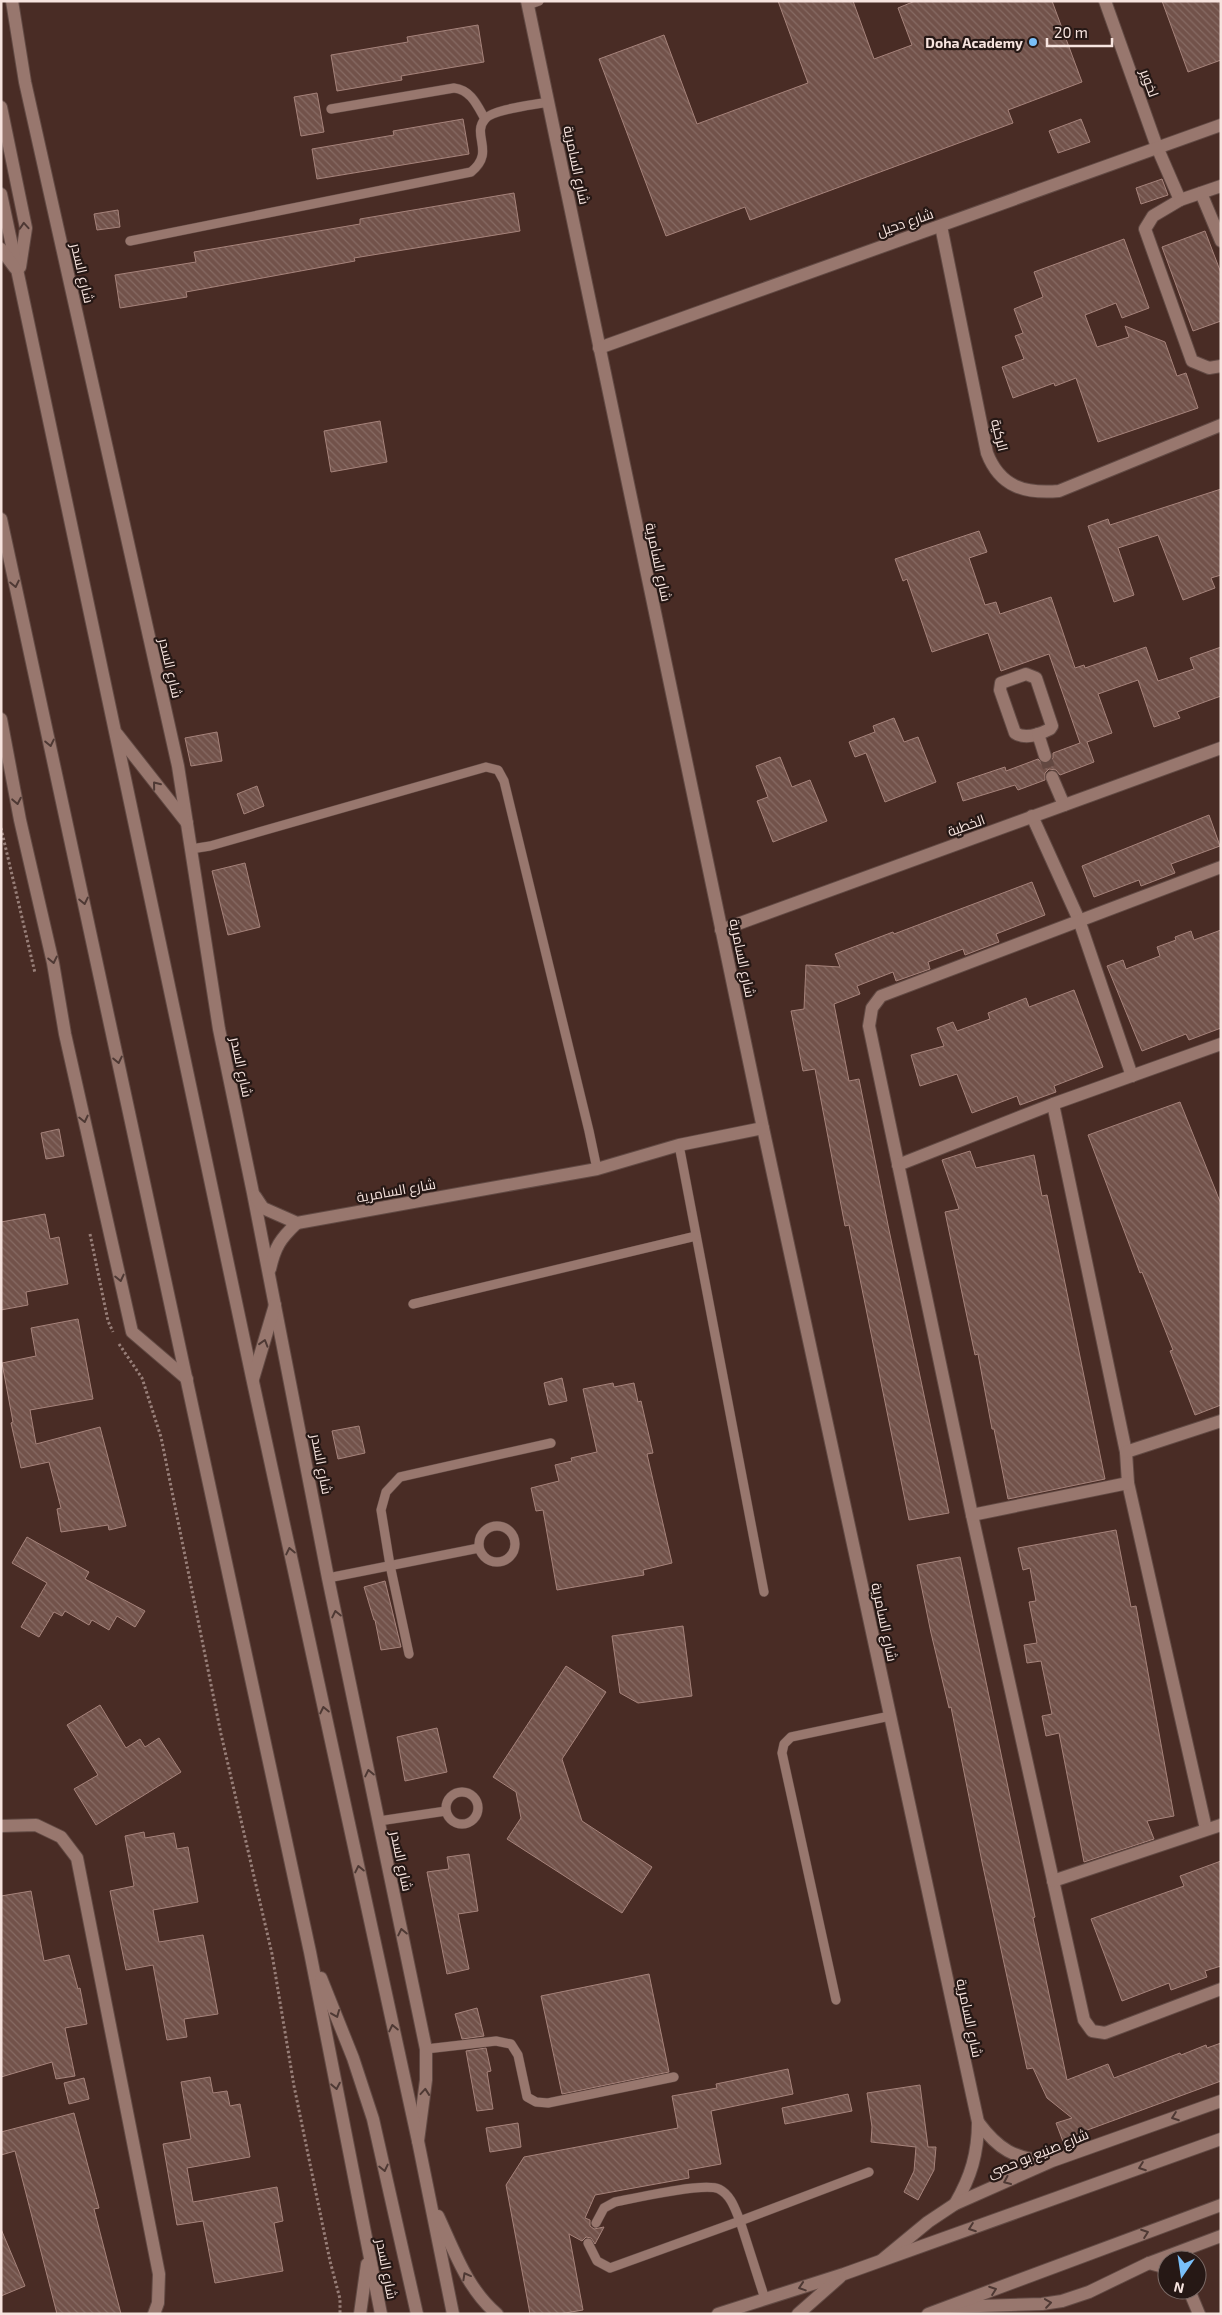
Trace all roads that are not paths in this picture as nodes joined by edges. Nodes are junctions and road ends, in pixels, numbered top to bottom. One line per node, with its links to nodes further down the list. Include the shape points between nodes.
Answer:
1 (12, 1): 31 (street, شارع السدر, via 25,82 174,747)
2 (1105, 1): 9 (street, لخوير)
3 (531, 2): 4 (street, شارع السامرية)
4 (548, 102): 7 (lane, via 493,114); 19 (street, شارع السامرية)
5 (1, 107): 18 (street, one-way to 5, via 26,228)
6 (330, 109): 7 (lane, via 454,88 464,89 470,94)
7 (485, 119): 15 (lane, via 480,128 483,156 480,165 471,172)
8 (1221, 125): 9 (street, شارع دحيل)
9 (1157, 147): 13 (street, لخوير); 14 (street, شارع دحيل)
10 (1221, 186): 11 (street)
11 (1201, 193): 13 (street); 16 (street)
12 (1, 194): 18 (street, شارع السدر)
13 (1180, 200): 20 (street, via 1153,216 1145,229 1192,361 1209,368)
14 (941, 226): 19 (street, شارع دحيل); 21 (street, الركية, via 987,453 993,468 1005,479 1021,488 1039,492 1059,491)
15 (130, 241)
16 (1221, 241)
17 (1, 249): 18 (street)
18 (19, 274): 24 (street, شارع السدر)
19 (599, 348): 35 (street, شارع السامرية)
20 (1221, 366)
21 (1221, 426)
22 (1, 519): 49 (street, شارع السدر, one-way to 49)
23 (1, 719): 49 (street, one-way to 49, via 53,963 64,1034 132,1332)
24 (116, 732): 31 (street, one-way to 24); 50 (street, شارع السدر)
25 (1038, 734): 25 (street, via 1020,736 1015,733 1001,697 1001,683 1026,674 1036,678 1052,726); 27 (street)
26 (1221, 748): 29 (street, الخطية)
27 (1045, 756)
28 (1052, 777): 29 (street)
29 (1064, 805): 30 (street, الخطية)
30 (1032, 816): 34 (street); 35 (street, الخطية)
31 (187, 823): 32 (street, شارع السدر)
32 (191, 849): 42 (lane, via 486,767 498,770 504,781); 43 (street, شارع السدر, via 219,1029)
33 (1221, 867): 34 (street)
34 (1079, 920): 37 (street); 41 (street, via 881,996 872,1008 869,1026)
35 (721, 930): 39 (street, شارع السامرية)
36 (1219, 1049): 37 (street)
37 (1132, 1076): 38 (street)
38 (1053, 1104): 41 (street); 53 (street)
39 (763, 1128): 40 (street, شارع السامرية); 61 (street, شارع السامرية)
40 (679, 1145): 42 (street, شارع السامرية); 45 (lane)
41 (898, 1166): 55 (street)
42 (597, 1170): 44 (street, شارع السامرية)
43 (253, 1193): 44 (street, via 263,1208); 46 (street, شارع السدر)
44 (297, 1224): 46 (street, via 275,1249)
45 (696, 1236): 47 (lane); 59 (lane)
46 (269, 1274): 48 (street, شارع السدر)
47 (413, 1304)
48 (275, 1305): 50 (street, one-way to 48); 58 (street, شارع السدر)
49 (187, 1379): 68 (street, شارع السدر)
50 (252, 1382): 76 (street, شارع السدر, one-way to 50)
51 (1221, 1421): 53 (street)
52 (551, 1443): 57 (lane, via 400,1477 386,1492 381,1510)
53 (1126, 1452): 54 (street)
54 (1128, 1483): 55 (street); 66 (street)
55 (972, 1515): 67 (street)
56 (479, 1548): 56 (lane, via 486,1559 499,1563 510,1558 515,1540 508,1529 490,1527 481,1536); 57 (lane)
57 (390, 1565): 58 (lane); 60 (lane)
58 (328, 1578): 63 (street, شارع السدر, one-way to 58)
59 (764, 1592)
60 (409, 1654)
61 (890, 1716): 70 (lane, via 791,1737 784,1744 782,1753); 74 (street, شارع السامرية)
62 (446, 1810): 63 (lane)
63 (379, 1821): 71 (street, شارع السدر, one-way to 63)
64 (1221, 1825): 66 (street)
65 (1, 1826): 94 (street, via 36,1824 61,1837 77,1858 160,2274)
66 (1206, 1829): 67 (street)
67 (1053, 1881): 69 (street, via 1084,2020 1092,2031 1105,2033)
68 (310, 1952): 86 (street, شارع السدر, one-way to 86); 97 (street, one-way to 97, via 353,2058 370,2110)
69 (1221, 1989)
70 (836, 2000)
71 (426, 2049): 72 (lane, via 496,2041 511,2044 518,2055 527,2097 536,2102 548,2103); 76 (street, شارع السدر, one-way to 71, via 424,2110)
72 (674, 2077)
73 (1221, 2101): 77 (street, شارع صنيع بو حصى, one-way to 77)
74 (978, 2122): 77 (street, شارع السامرية, via 991,2140 1009,2153 1030,2160); 80 (street, شارع السامرية, via 974,2163 968,2183)
75 (1221, 2138): 87 (street, شارع صنيع بو حصى, one-way to 87)
76 (418, 2141): 79 (street, شارع السدر)
77 (1052, 2161): 80 (street, شارع صنيع بو حصى, one-way to 80)
78 (869, 2172): 82 (lane)
79 (428, 2195): 98 (street, شارع السدر); 99 (street, one-way to 79, via 471,2284)
80 (955, 2204): 87 (street, شارع صنيع بو حصى)
81 (1221, 2205): 93 (street, one-way to 81)
82 (740, 2221): 83 (lane, via 729,2197 718,2189 700,2188 615,2202 604,2208); 85 (lane, via 610,2268 597,2262); 91 (lane)
83 (596, 2223)
84 (1221, 2236): 88 (street)
85 (588, 2244)
86 (369, 2254): 95 (street); 96 (street, شارع السدر)
87 (882, 2260): 90 (street, شارع صنيع بو حصى)
88 (1149, 2263): 89 (street); 93 (street, one-way to 88, via 1062,2301)
89 (1157, 2265)
90 (844, 2274): 91 (street, شارع صنيع بو حصى, one-way to 91); 101 (street)
91 (765, 2299): 100 (street, شارع صنيع بو حصى)
92 (1193, 2300): 103 (street)
93 (947, 2307): 102 (street)
94 (154, 2314)
95 (360, 2314)
96 (381, 2314)
97 (417, 2314)
98 (453, 2314)
99 (497, 2314)
100 (718, 2314)
101 (798, 2314)
102 (928, 2314)
103 (1199, 2314)

